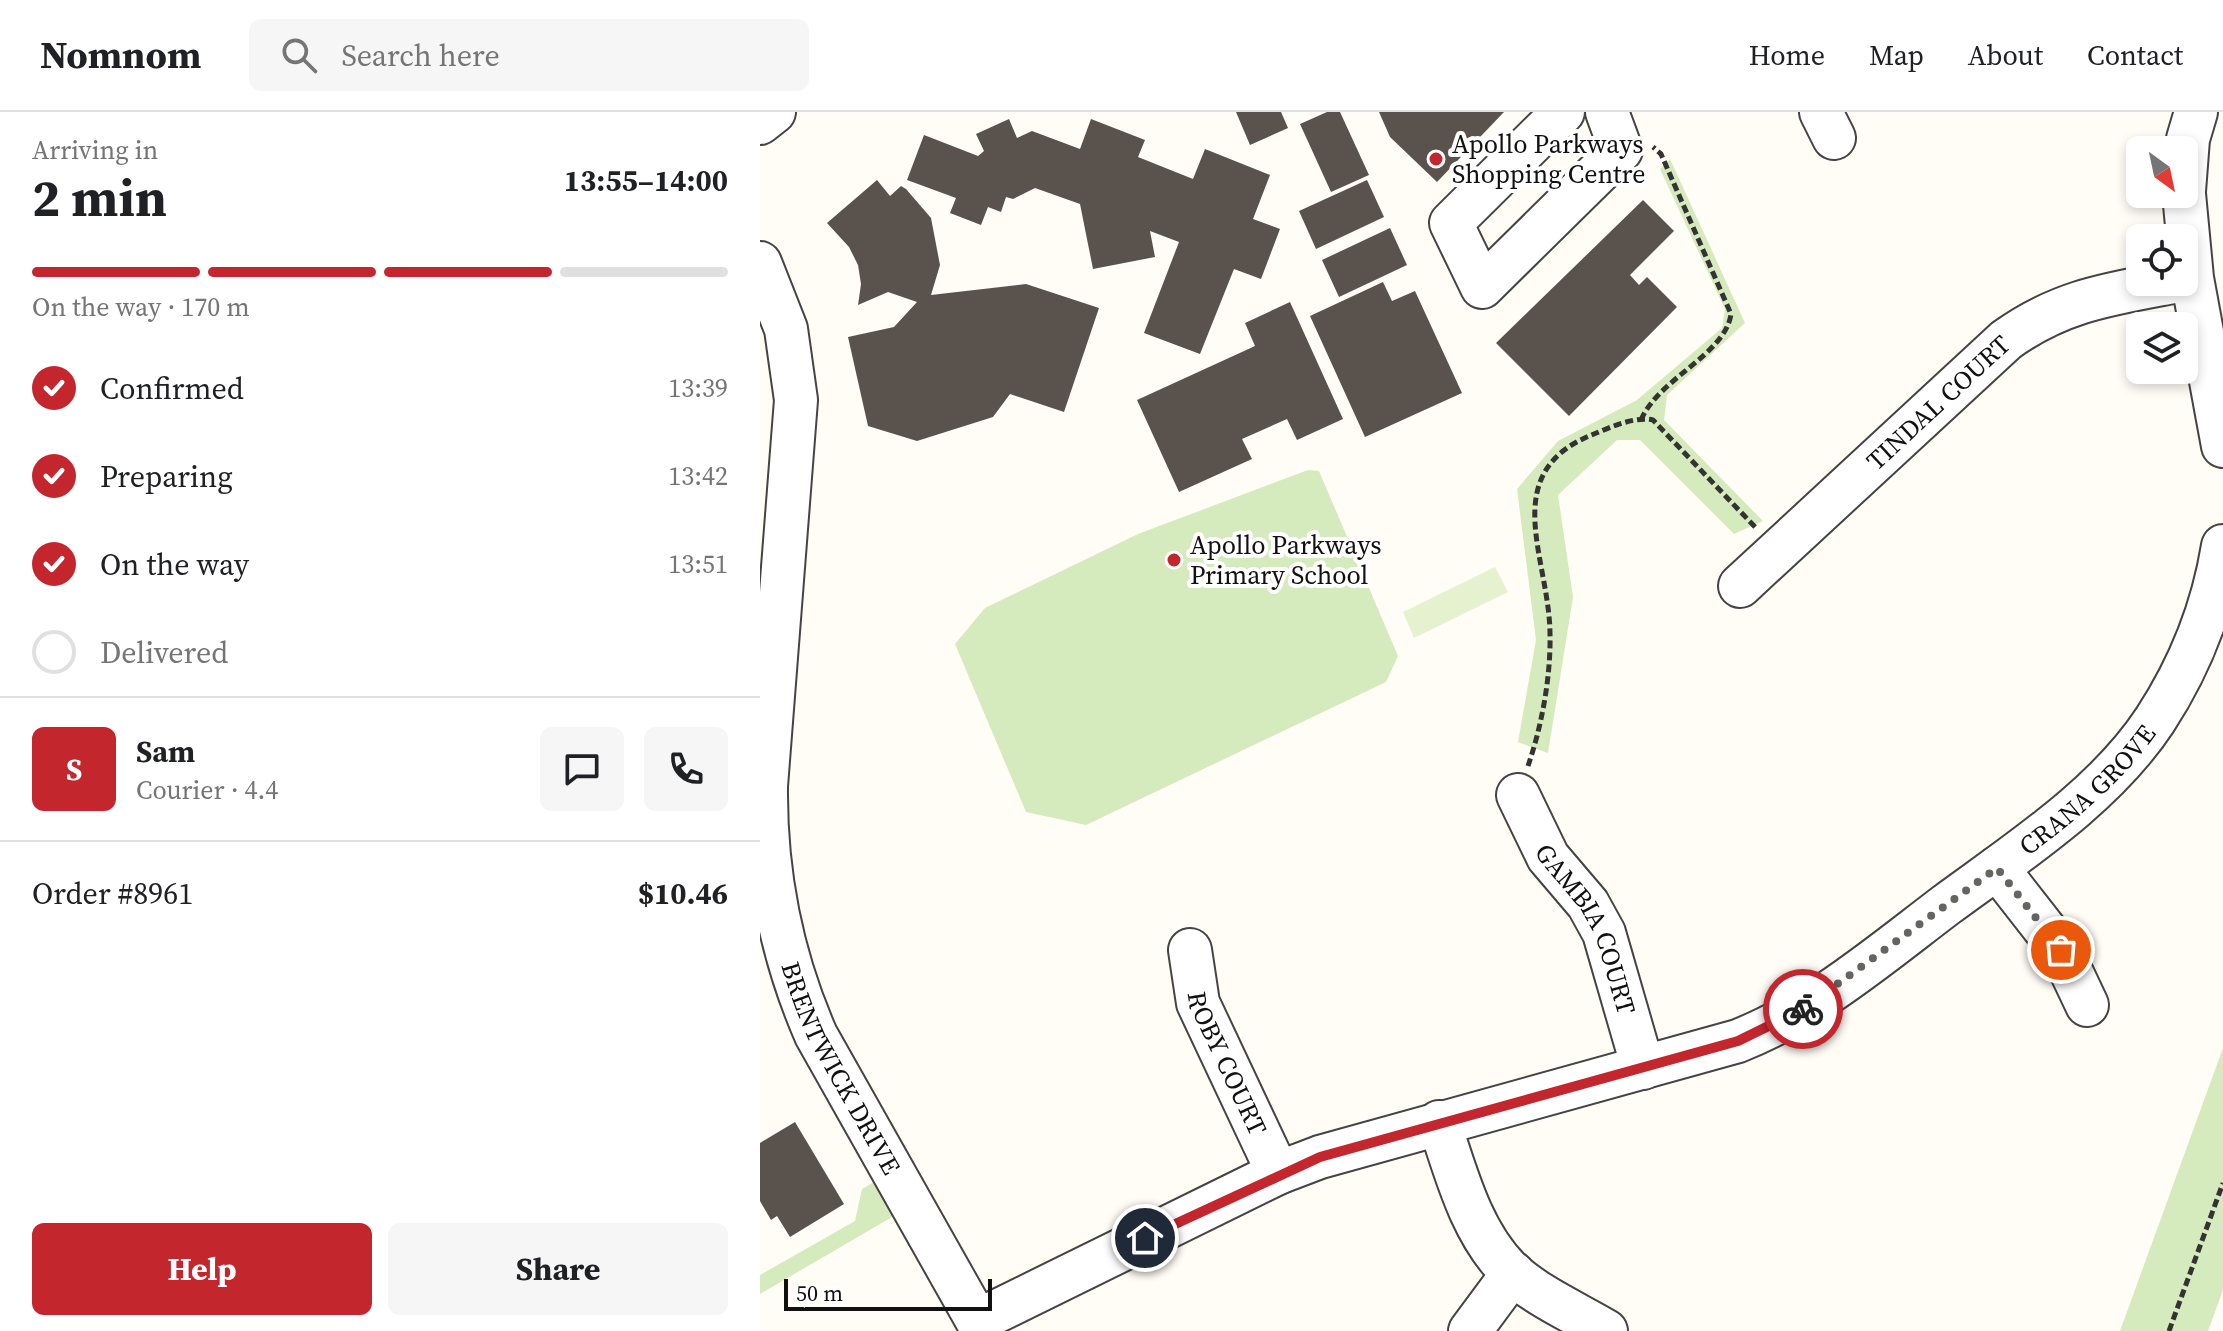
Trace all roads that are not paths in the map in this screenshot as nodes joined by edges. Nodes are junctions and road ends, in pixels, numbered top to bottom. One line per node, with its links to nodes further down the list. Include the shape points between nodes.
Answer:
1 (774, 112): 5 (street)
2 (1563, 112): 3 (street, via 1451,223 1482,287 1621,150)
3 (1607, 112)
4 (2196, 112): 6 (street)
5 (760, 123)
6 (2189, 136)
7 (760, 263): 21 (street, BRENTWICK DRIVE, via 786,329 796,400 766,786 775,906 798,992 816,1035)
8 (2126, 291): 12 (street, TINDAL COURT, via 2087,299 2030,323 2006,340)
9 (2187, 296): 10 (street)
10 (2223, 446)
11 (2223, 546): 14 (street, CRANA GROVE, via 2205,620 2154,722 2117,767)
12 (1740, 586)
13 (1518, 795): 17 (street, GAMBIA COURT, via 1548,857 1588,904 1604,933)
14 (1997, 868): 16 (street, via 2061,950); 17 (street, CRANA GROVE, via 1853,975 1769,1029)
15 (1190, 950): 19 (street, ROBY COURT, via 1198,1003)
16 (2087, 1005)
17 (1643, 1068): 18 (street, CRANA GROVE)
18 (1439, 1122): 19 (street, CRANA GROVE); 20 (street, via 1477,1224)
19 (1278, 1173): 21 (street, CRANA GROVE)
20 (1513, 1273): 22 (street); 23 (street)
21 (981, 1326)
22 (1470, 1331)
23 (1606, 1331)

